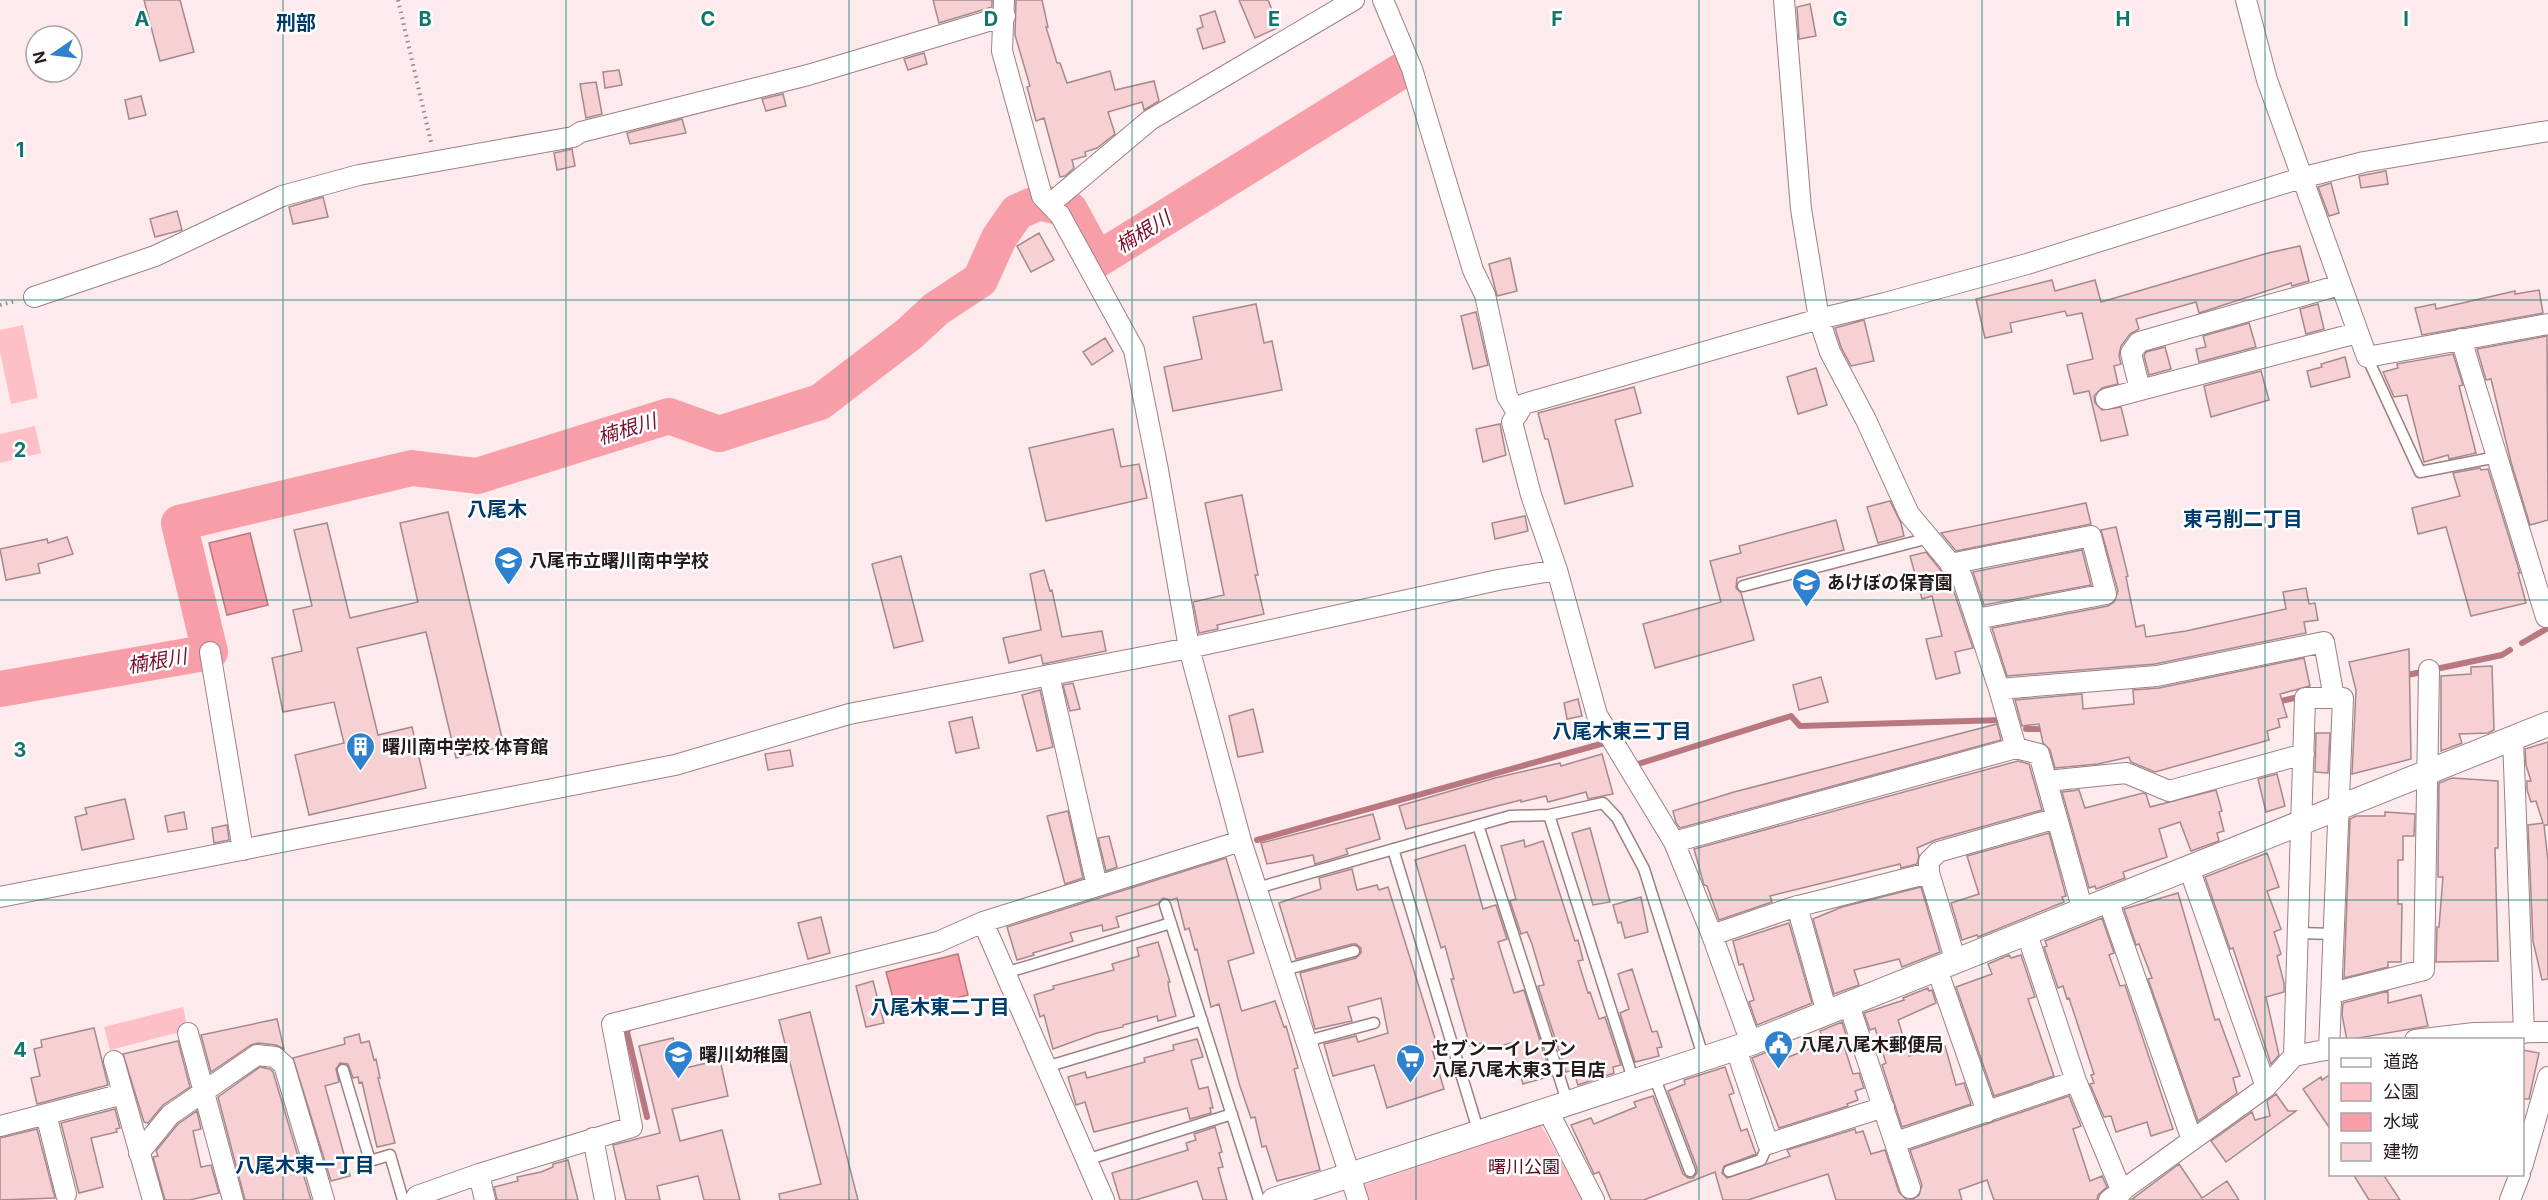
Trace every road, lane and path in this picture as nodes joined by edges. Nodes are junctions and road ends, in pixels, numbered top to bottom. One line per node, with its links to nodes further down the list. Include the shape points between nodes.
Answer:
1 (398, 0): 8 (path)
2 (1354, 0): 10 (street, via 1150,120)
3 (1383, 0): 20 (street, via 1412,69 1473,270 1485,295 1507,396)
4 (1784, 0): 13 (street, via 1801,209)
5 (2246, 0): 9 (street, via 2267,80)
6 (1004, 8): 8 (street, via 808,75 580,132 573,137); 10 (street, via 1002,51 1042,196)
7 (2548, 131): 9 (street, via 2364,162)
8 (435, 161): 12 (street, via 358,175 282,196 156,256)
9 (2301, 178): 11 (street); 13 (street, via 2027,264)
10 (1050, 204): 28 (street, via 1060,215 1134,350)
11 (2340, 285): 15 (street); 18 (street, via 2139,342 2132,353)
12 (34, 297)
13 (1819, 318): 20 (street, via 1524,404); 22 (street, via 1830,352 1909,514)
14 (2548, 324): 16 (street)
15 (2357, 333): 17 (street); 18 (street)
16 (2461, 339): 17 (street); 21 (street)
17 (2367, 357): 21 (lane, via 2420,472)
18 (2140, 390): 19 (street)
19 (2106, 399)
20 (1518, 414): 24 (street, via 1512,422 1531,495)
21 (2497, 457): 26 (street)
22 (1929, 538): 23 (street); 25 (lane)
23 (1950, 564): 27 (street, via 1962,577); 27 (street, via 2091,536 2106,594)
24 (1557, 570): 28 (street); 46 (street, via 1597,715)
25 (1743, 586)
26 (2548, 615)
27 (1976, 619): 32 (street)
28 (1189, 648): 31 (street); 45 (street)
29 (210, 652): 48 (street)
30 (2428, 670): 38 (street)
31 (1049, 675): 48 (street, via 849,714 675,765); 51 (street)
32 (1999, 689): 33 (street, via 2157,676 2324,642); 36 (street)
33 (2334, 698): 37 (street, via 2306,698); 40 (street, via 2343,698)
34 (2548, 724): 35 (street)
35 (2513, 738): 38 (street); 74 (street)
36 (2016, 748): 39 (street, via 2039,754); 46 (street)
37 (2304, 754): 39 (street, via 2169,791 2126,773); 43 (street)
38 (2428, 772): 40 (street); 68 (street, via 2424,970)
39 (2047, 781): 42 (street)
40 (2339, 808): 43 (street); 62 (street)
41 (1549, 816): 44 (lane, via 1510,816); 81 (lane, via 1604,803 1617,818 1644,869); 86 (lane)
42 (2056, 818): 50 (street, via 1938,852 1929,861); 57 (street)
43 (2301, 823): 49 (street); 60 (street)
44 (1478, 825): 47 (lane); 91 (lane)
45 (1241, 841): 51 (street); 52 (street)
46 (1674, 843): 63 (street)
47 (1393, 849): 52 (lane); 97 (lane)
48 (243, 850): 53 (street)
49 (2189, 868): 54 (street); 88 (street)
50 (1929, 873): 56 (street); 65 (street)
51 (1097, 886): 58 (street)
52 (1257, 888): 66 (street)
53 (0, 897)
54 (2108, 900): 57 (street); 99 (street)
55 (1165, 905): 59 (lane)
56 (1797, 906): 63 (street); 69 (street)
57 (2083, 910): 61 (street)
58 (983, 922): 67 (street); 98 (street, via 938,942 612,1024 632,1126)
59 (1171, 923): 67 (lane); 70 (lane)
60 (2298, 933): 62 (lane); 80 (street)
61 (2027, 934): 65 (street); 87 (street)
62 (2334, 934): 68 (street)
63 (1712, 935): 78 (street)
64 (1354, 951): 66 (lane)
65 (1947, 966): 69 (street); 93 (street)
66 (1284, 970): 77 (street)
67 (1005, 973): 83 (street)
68 (2332, 993): 75 (street)
69 (1838, 1009): 78 (street); 92 (street)
70 (1202, 1020): 83 (lane); 95 (lane)
71 (1374, 1023): 77 (lane)
72 (2548, 1032): 74 (street)
73 (188, 1033): 89 (street)
74 (2524, 1033): 76 (street)
75 (2330, 1038)
76 (2432, 1038)
77 (1307, 1041): 108 (street)
78 (1743, 1046): 81 (street); 101 (street)
79 (2329, 1050): 80 (street)
80 (2294, 1056): 88 (street)
81 (1704, 1059): 86 (street)
82 (114, 1061): 90 (street)
83 (1046, 1067): 103 (street)
84 (343, 1070): 113 (lane, via 370,1161 390,1155)
85 (2548, 1077): 104 (street)
86 (1644, 1079): 91 (street); 105 (lane)
87 (2076, 1082): 93 (street); 112 (street)
88 (2266, 1087): 99 (street)
89 (204, 1093): 102 (street, via 170,1115); 115 (street); 116 (street, via 257,1055 275,1057 284,1065)
90 (123, 1094): 94 (street); 102 (street)
91 (1558, 1107): 97 (street); 123 (street)
92 (1884, 1107): 100 (street); 101 (street)
93 (1987, 1112): 100 (street)
94 (46, 1114): 96 (street); 111 (street)
95 (1232, 1114): 103 (lane); 120 (lane)
96 (0, 1126)
97 (1479, 1133): 108 (street)
98 (593, 1138): 107 (street); 118 (street)
99 (2192, 1140): 112 (street)
100 (1896, 1142): 110 (street)
101 (1768, 1144): 106 (lane, via 1761,1160)
102 (139, 1153): 114 (street)
103 (1086, 1160): 119 (street)
104 (2524, 1163)
105 (1689, 1171)
106 (1729, 1171)
107 (478, 1174): 113 (street); 117 (street)
108 (1351, 1176): 121 (street); 122 (street)
109 (2519, 1176): 124 (street)
110 (1910, 1188)
111 (66, 1194)
112 (2115, 1196)
113 (406, 1198)
114 (153, 1200)
115 (233, 1200)
116 (324, 1200)
117 (485, 1200)
118 (605, 1200)
119 (1104, 1200)
120 (1259, 1200)
121 (1274, 1200)
122 (1358, 1200)
123 (1594, 1200)
124 (2510, 1200)

